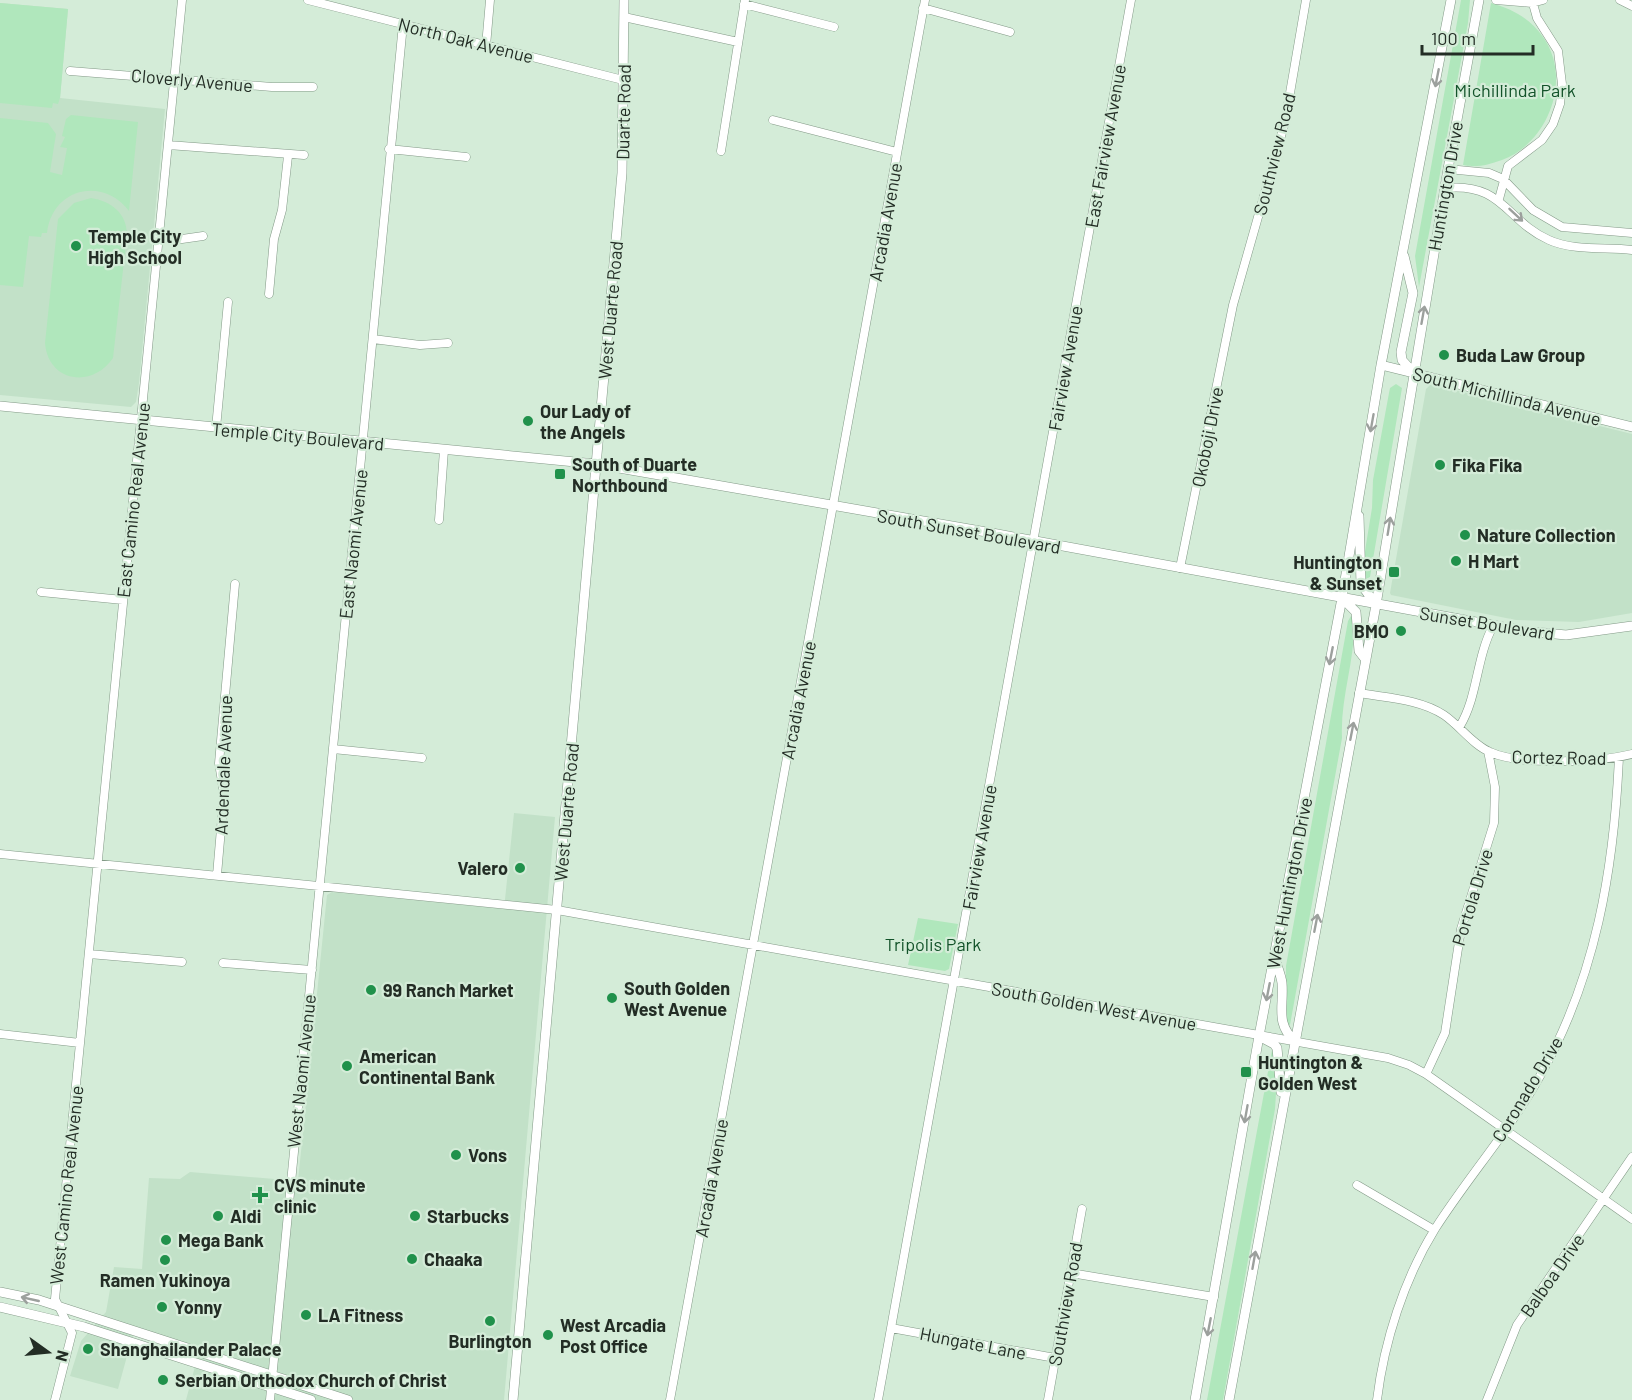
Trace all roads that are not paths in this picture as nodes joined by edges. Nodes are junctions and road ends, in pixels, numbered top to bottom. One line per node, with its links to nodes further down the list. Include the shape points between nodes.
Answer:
1 (182, 0): 23 (street, East Camino Real Avenue)
2 (308, 0): 17 (street, North Oak Avenue)
3 (490, 0): 21 (street)
4 (624, 0): 16 (main road, Duarte Road)
5 (1131, 0): 46 (street, East Fairview Avenue)
6 (1306, 0): 49 (street, Southview Road, via 1285,122)
7 (1451, 0): 45 (main road, Huntington Drive, one-way to 45)
8 (1479, 0): 34 (main road, Huntington Drive)
9 (1496, 0): 13 (street)
10 (1543, 0): 13 (street)
11 (1620, 0): 15 (street)
12 (745, 2): 18 (street); 20 (street)
13 (1532, 2): 35 (street, via 1537,18 1558,51 1560,104 1542,140 1508,166)
14 (924, 4): 19 (street); 30 (street, Arcadia Avenue)
15 (1632, 6)
16 (624, 17): 20 (street); 24 (main road, Duarte Road)
17 (403, 24): 21 (street, North Oak Avenue); 28 (street, East Naomi Avenue)
18 (834, 27)
19 (1010, 32)
20 (738, 42): 29 (street)
21 (486, 46): 24 (street, North Oak Avenue)
22 (70, 71): 23 (street, Cloverly Avenue)
23 (174, 79): 25 (street, Cloverly Avenue); 27 (street, East Camino Real Avenue)
24 (623, 80): 38 (main road, Duarte Road)
25 (313, 87)
26 (773, 120): 30 (street)
27 (168, 145): 32 (street); 42 (street, East Camino Real Avenue)
28 (389, 149): 33 (street); 50 (street, East Naomi Avenue)
29 (722, 150)
30 (897, 152): 61 (street, Arcadia Avenue)
31 (304, 155): 32 (street)
32 (288, 156): 47 (street)
33 (466, 158)
34 (1448, 169): 35 (street, via 1488,173); 36 (main road, Huntington Drive)
35 (1503, 179): 37 (street); 39 (street, via 1544,218 1562,227)
36 (1445, 188): 37 (street, via 1470,188); 53 (main road, Huntington Drive, one-way to 36)
37 (1499, 200): 43 (street, one-way to 43, via 1550,241)
38 (618, 224): 60 (main road, West Duarte Road)
39 (1595, 231): 40 (street); 43 (street)
40 (1632, 232)
41 (203, 236): 42 (street)
42 (159, 237): 55 (street, East Camino Real Avenue)
43 (1592, 246): 44 (street)
44 (1632, 250)
45 (1403, 254): 52 (main road, Huntington Drive); 53 (main road, via 1413,293 1401,352)
46 (1078, 293): 64 (street, Fairview Avenue)
47 (269, 294)
48 (228, 302): 57 (street)
49 (1233, 305): 65 (street, Okoboji Drive)
50 (373, 339): 51 (street, via 420,345); 58 (street, East Naomi Avenue)
51 (448, 343)
52 (1381, 365): 53 (main road, South Michillinda Avenue); 62 (main road, West Huntington Drive, one-way to 62)
53 (1413, 373): 56 (main road, South Michillinda Avenue); 70 (main road, West Huntington Drive, one-way to 53)
54 (0, 406): 55 (main road, Temple City Boulevard)
55 (141, 420): 57 (main road, Temple City Boulevard); 69 (street, East Camino Real Avenue)
56 (1632, 427)
57 (216, 428): 58 (main road, Temple City Boulevard)
58 (364, 441): 59 (main road, Temple City Boulevard); 76 (street, East Naomi Avenue)
59 (444, 450): 60 (main road, Temple City Boulevard); 63 (street)
60 (596, 464): 61 (main road, South Sunset Boulevard); 85 (main road, West Duarte Road)
61 (833, 506): 64 (main road, South Sunset Boulevard); 86 (street, Arcadia Avenue)
62 (1357, 508): 68 (main road, West Huntington Drive); 70 (main road, via 1361,584)
63 (439, 520)
64 (1033, 541): 65 (main road, South Sunset Boulevard); 92 (street, Fairview Avenue)
65 (1180, 568): 68 (main road, South Sunset Boulevard)
66 (235, 584): 83 (street, Ardendale Avenue, via 219,763 224,794)
67 (41, 592): 69 (street)
68 (1342, 598): 70 (main road, Sunset Boulevard); 73 (main road, via 1356,612 1359,651); 88 (main road, West Huntington Drive, one-way to 88)
69 (123, 600): 82 (street, East Camino Real Avenue)
70 (1376, 605): 71 (main road, Sunset Boulevard); 73 (main road, West Huntington Drive)
71 (1493, 626): 72 (main road, Sunset Boulevard, via 1566,635); 75 (street, via 1476,673 1470,707)
72 (1632, 626)
73 (1366, 660): 74 (main road, West Huntington Drive)
74 (1359, 693): 75 (street, Cortez Road, via 1426,706); 96 (main road, West Huntington Drive, one-way to 74)
75 (1460, 726): 77 (street, Cortez Road)
76 (333, 749): 80 (street); 84 (street, East Naomi Avenue)
77 (1488, 752): 79 (street, Cortez Road, via 1537,760); 98 (street, Portola Drive, via 1495,787 1494,823 1461,929 1445,1032)
78 (1632, 754): 79 (street, Cortez Road)
79 (1619, 757): 100 (street, Coronado Drive, via 1613,853 1593,949 1554,1049)
80 (422, 758)
81 (0, 854): 82 (street, South Golden West Avenue)
82 (98, 863): 83 (street, South Golden West Avenue); 87 (street, East Camino Real Avenue)
83 (217, 875): 84 (street, South Golden West Avenue)
84 (320, 885): 85 (street, South Golden West Avenue); 91 (street, West Naomi Avenue)
85 (557, 910): 86 (street, South Golden West Avenue); 121 (main road, West Duarte Road)
86 (754, 944): 92 (street, South Golden West Avenue); 122 (street, Arcadia Avenue)
87 (89, 954): 89 (street); 93 (street, East Camino Real Avenue)
88 (1274, 957): 95 (main road, West Huntington Drive, one-way to 95); 96 (main road, via 1282,982 1284,1032)
89 (182, 962)
90 (223, 963): 91 (street)
91 (312, 970): 115 (street, West Naomi Avenue)
92 (954, 980): 95 (street, South Golden West Avenue); 113 (street, Fairview Avenue)
93 (84, 999): 97 (street, West Camino Real Avenue)
94 (0, 1034): 97 (street)
95 (1259, 1036): 96 (street, South Golden West Avenue); 99 (main road, via 1277,1048); 109 (main road, West Huntington Drive, one-way to 109)
96 (1295, 1042): 98 (street, South Golden West Avenue, via 1388,1058); 99 (main road, West Huntington Drive)
97 (80, 1043): 111 (street, West Camino Real Avenue, via 55,1299)
98 (1425, 1074): 100 (street, South Golden West Avenue)
99 (1282, 1101): 126 (main road, West Huntington Drive, one-way to 99)
100 (1505, 1129): 103 (street, South Golden West Avenue); 106 (street, Coronado Drive)
101 (1632, 1157): 103 (street, Balboa Drive)
102 (1357, 1185): 106 (street)
103 (1606, 1199): 105 (street, South Golden West Avenue); 128 (street, Balboa Drive, via 1517,1325)
104 (1082, 1209): 107 (street, Southview Road)
105 (1632, 1219)
106 (1434, 1230): 127 (street, Coronado Drive, via 1401,1300 1380,1373)
107 (1071, 1273): 109 (street); 114 (street, Southview Road)
108 (0, 1292): 111 (main road, one-way to 108)
109 (1214, 1297): 125 (main road, West Huntington Drive, one-way to 125)
110 (0, 1307): 112 (main road)
111 (60, 1308): 112 (street, West Camino Real Avenue); 115 (main road)
112 (67, 1322): 116 (main road); 117 (street, West Camino Real Avenue, via 72,1333)
113 (891, 1328): 114 (street, Hungate Lane); 123 (street, Fairview Avenue)
114 (1054, 1358): 124 (street, Southview Road)
115 (271, 1375): 116 (street, West Naomi Avenue); 120 (main road)
116 (270, 1387): 118 (street, West Naomi Avenue); 119 (main road)
117 (56, 1400)
118 (270, 1400)
119 (311, 1400)
120 (348, 1400)
121 (513, 1400)
122 (670, 1400)
123 (878, 1400)
124 (1048, 1400)
125 (1195, 1400)
126 (1229, 1400)
127 (1377, 1400)
128 (1487, 1400)

